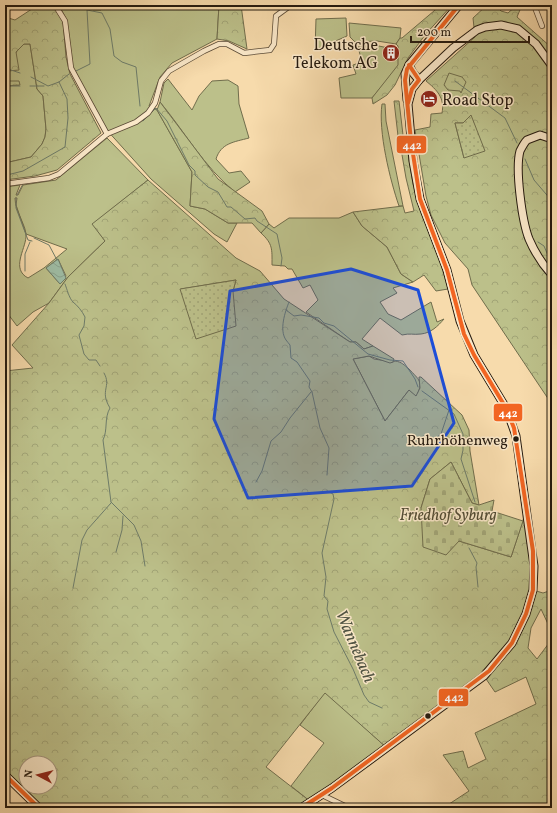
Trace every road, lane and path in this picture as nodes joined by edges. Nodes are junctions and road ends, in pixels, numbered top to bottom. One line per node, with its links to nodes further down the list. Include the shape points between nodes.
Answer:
1 (55, 5): 10 (street, via 65,21 71,68)
2 (291, 5): 10 (street, via 276,16 273,48 244,53 227,44 219,44 179,64 169,70 161,81 155,103 148,113 136,122)
3 (459, 5): 7 (main road)
4 (534, 5): 5 (street)
5 (542, 26)
6 (552, 66): 8 (main road, via 536,44 524,33 501,25 485,27 466,37)
7 (408, 67): 8 (main road, via 409,76); 9 (main road, via 405,80)
8 (417, 82): 9 (main road)
9 (408, 104): 15 (main road, via 412,154 420,199 447,270 460,321 474,356 506,408 515,432 533,551 533,590 516,636 489,671)
10 (107, 134): 12 (street, via 54,176)
11 (552, 139): 13 (main road, via 540,135 530,137 520,152 519,165 522,211 528,238)
12 (5, 184)
13 (552, 275)
14 (5, 775): 16 (main road)
15 (322, 795): 17 (main road); 18 (street)
16 (39, 808)
17 (301, 808)
18 (349, 808)

